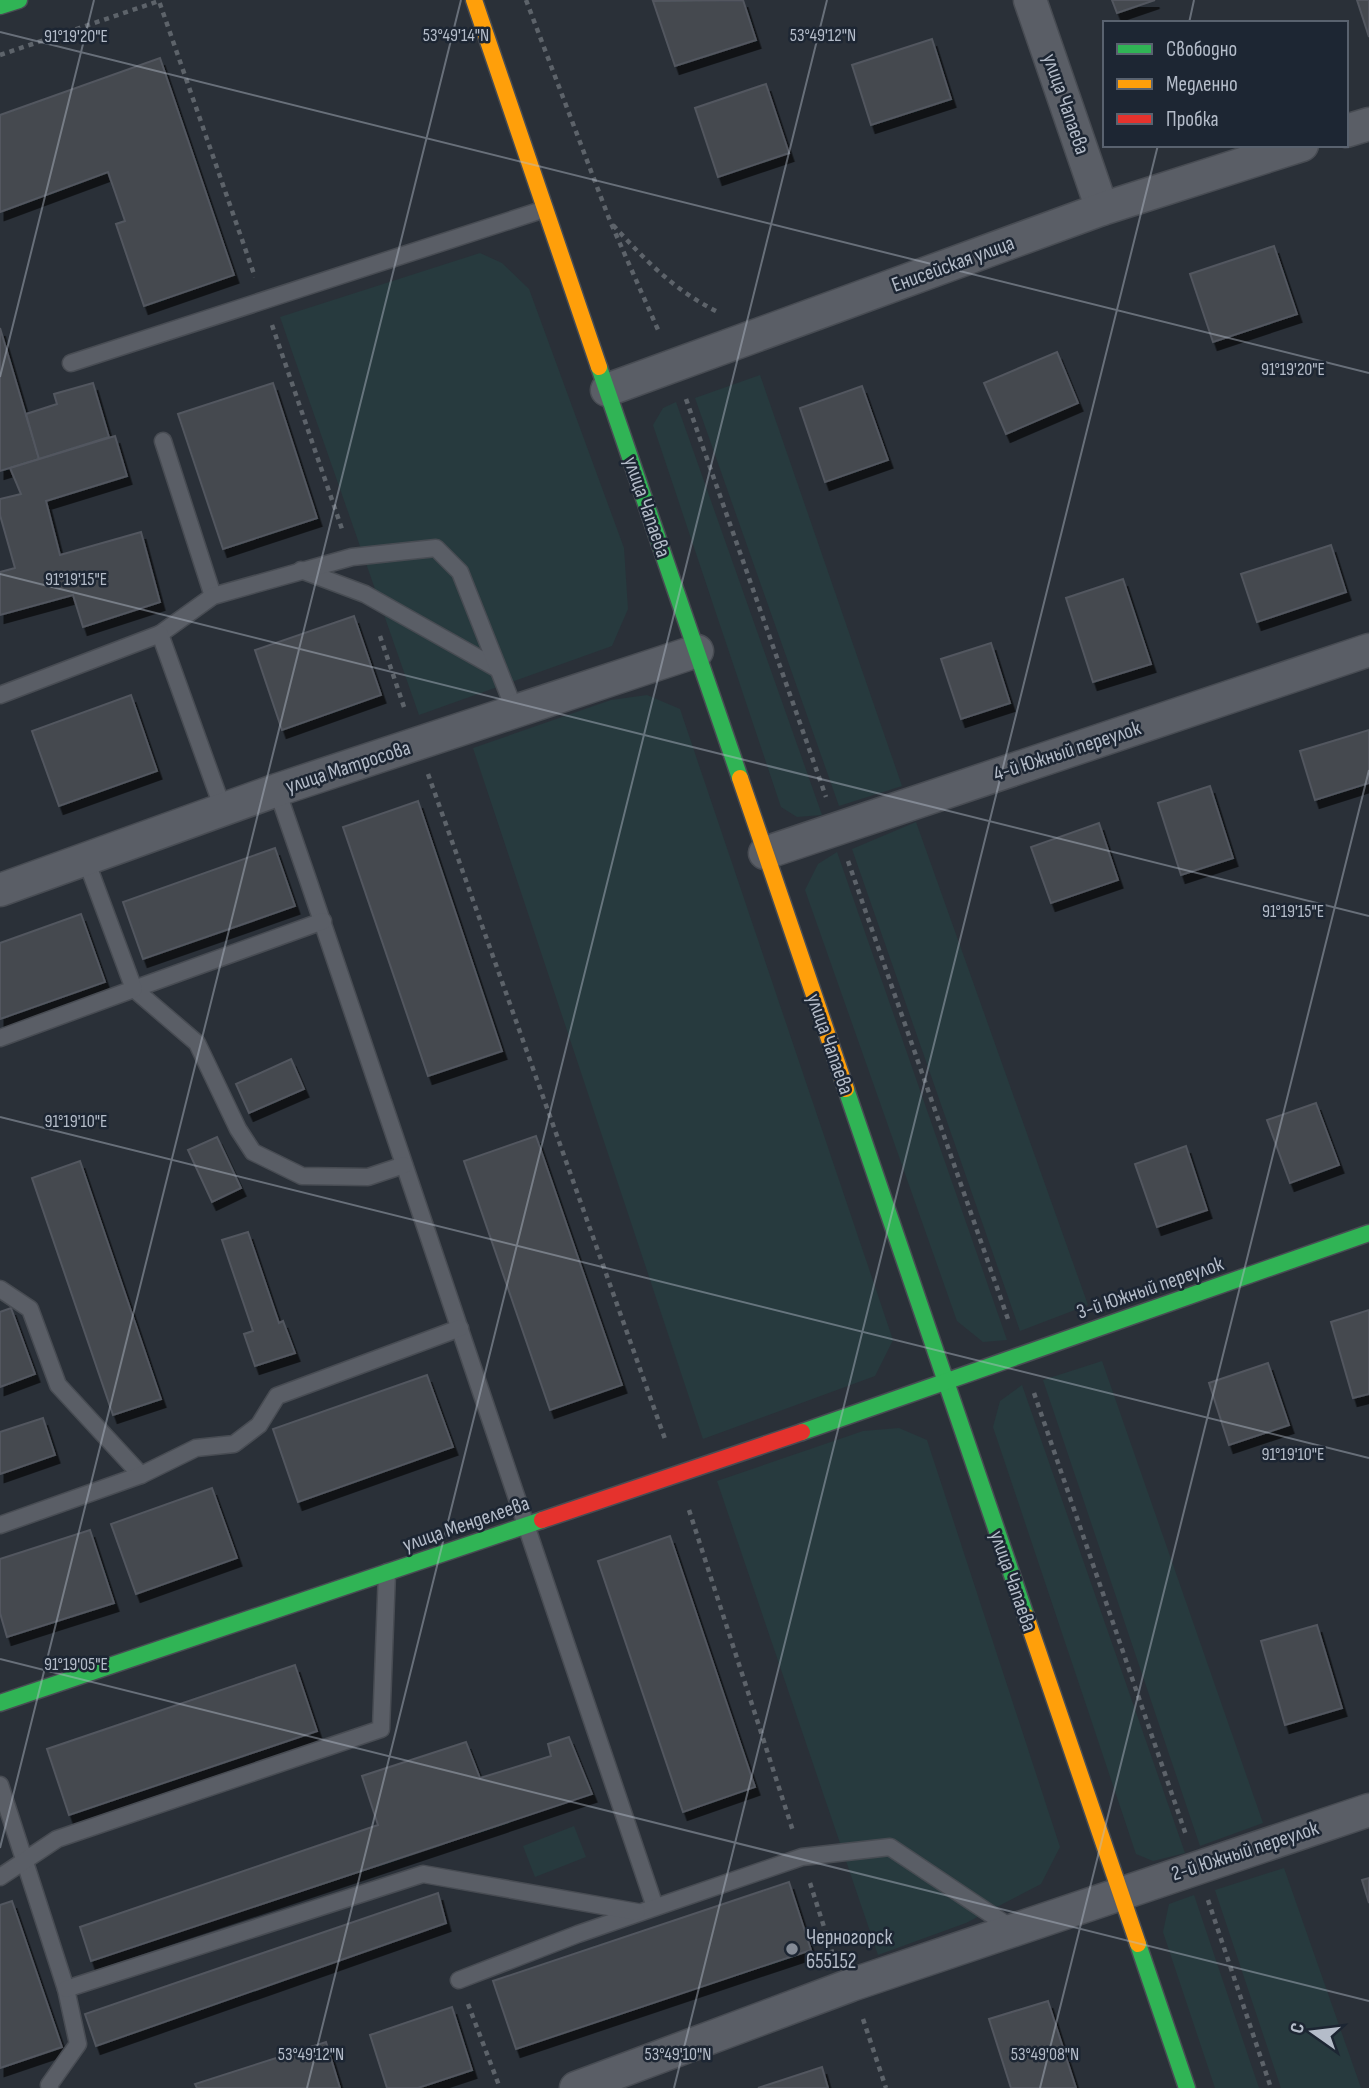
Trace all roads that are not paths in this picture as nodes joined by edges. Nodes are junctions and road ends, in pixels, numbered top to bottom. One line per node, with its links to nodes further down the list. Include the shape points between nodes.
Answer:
1 (19, 0): 4 (main road)
2 (474, 0): 8 (main road, улица Чапаева)
3 (1030, 0): 9 (street, улица Чапаева)
4 (0, 6)
5 (1369, 124): 6 (street)
6 (1348, 130)
7 (1296, 147): 9 (street, Енисейская улица)
8 (545, 209): 10 (lane); 11 (main road, улица Чапаева)
9 (1101, 209): 11 (street, Енисейская улица)
10 (71, 363)
11 (607, 390): 17 (main road, улица Чапаева)
12 (163, 441): 14 (lane)
13 (301, 570): 14 (lane); 18 (lane, via 365,594); 18 (lane, via 352,557 436,548 460,572)
14 (213, 596): 15 (lane)
15 (160, 634): 19 (lane); 22 (lane)
16 (1369, 650): 23 (street, 4-й Южный переулок)
17 (698, 651): 20 (street, улица Матросова); 23 (main road, улица Чапаева)
18 (498, 669): 20 (lane)
19 (0, 695)
20 (515, 711): 21 (street, улица Матросова)
21 (277, 790): 22 (street, улица Матросова); 26 (lane)
22 (223, 809): 24 (street, улица Матросова)
23 (765, 853): 33 (main road, улица Чапаева)
24 (86, 860): 25 (street, улица Матросова); 27 (lane)
25 (0, 890)
26 (323, 921): 27 (lane); 29 (lane)
27 (134, 989): 28 (lane); 29 (lane, via 197,1043 253,1152 302,1176 368,1177)
28 (0, 1038)
29 (404, 1165): 32 (lane)
30 (1369, 1233): 33 (main road, 3-й Южный переулок)
31 (0, 1289): 34 (lane, via 30,1309 58,1385)
32 (460, 1328): 34 (lane, via 277,1396 259,1425 234,1444 196,1448); 36 (lane)
33 (946, 1384): 36 (main road, улица Менделеева); 43 (main road, улица Чапаева)
34 (141, 1475): 35 (lane)
35 (0, 1525)
36 (523, 1527): 37 (main road, улица Менделеева); 44 (lane)
37 (387, 1572): 38 (main road, улица Менделеева); 41 (lane, via 381,1730 57,1839)
38 (0, 1703)
39 (0, 1785): 41 (lane)
40 (1369, 1810): 43 (street, 2-й Южный переулок)
41 (26, 1859): 42 (lane); 47 (lane)
42 (0, 1877)
43 (1120, 1891): 45 (street, 2-й Южный переулок); 50 (main road, улица Чапаева)
44 (647, 1910): 45 (lane, via 802,1857 890,1847); 46 (lane); 47 (lane, via 423,1874)
45 (1013, 1928): 49 (street, 2-й Южный переулок)
46 (459, 1980)
47 (66, 1989): 48 (lane, via 78,2044)
48 (45, 2087)
49 (576, 2088)
50 (1187, 2088)

